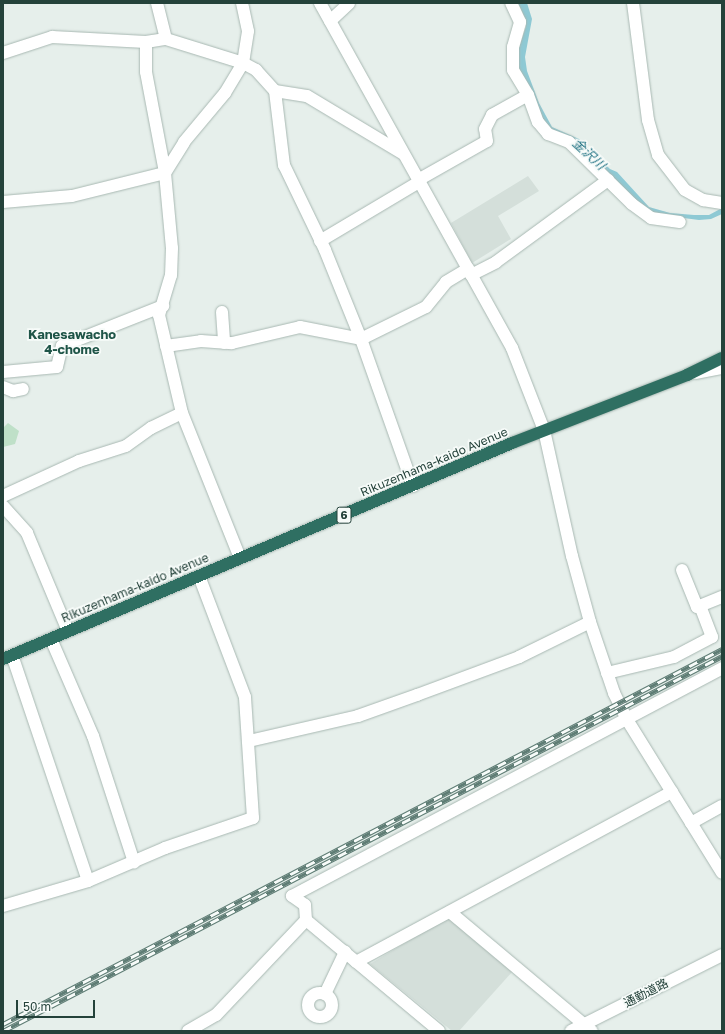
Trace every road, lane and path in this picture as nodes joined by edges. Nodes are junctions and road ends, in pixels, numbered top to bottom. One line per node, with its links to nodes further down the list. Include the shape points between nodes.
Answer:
1 (156, 3): 8 (street)
2 (242, 3): 11 (street, via 248,31)
3 (320, 3): 7 (street)
4 (349, 3): 7 (street)
5 (512, 3): 13 (street, via 520,22 513,47 513,70)
6 (633, 3): 19 (street, via 648,120 658,155 685,190 703,200)
7 (330, 21): 14 (street)
8 (166, 40): 9 (street); 11 (street)
9 (146, 42): 10 (street, via 52,37); 15 (street, via 146,72)
10 (3, 53)
11 (243, 63): 12 (street, via 256,70); 15 (street, via 225,93 184,142)
12 (275, 91): 14 (street, via 308,96); 21 (street, via 284,165)
13 (528, 95): 16 (street, via 538,122 548,134 569,142); 17 (street, via 492,115 485,129 487,141)
14 (404, 154): 17 (street)
15 (165, 173): 18 (street, via 72,196); 23 (street, via 172,248 171,275)
16 (608, 180): 20 (street, via 632,204 651,218); 22 (street, via 496,262)
17 (419, 181): 21 (street); 22 (street)
18 (3, 202)
19 (722, 203)
20 (680, 222)
21 (320, 241): 25 (street)
22 (470, 272): 25 (street, via 446,282 426,307); 35 (street, via 512,348)
23 (163, 306): 27 (street, via 159,315); 30 (street, via 62,346 57,367)
24 (223, 312): 26 (street)
25 (362, 339): 26 (street, via 300,327 232,344); 36 (street)
26 (224, 343): 27 (street, via 201,340)
27 (166, 346): 34 (street)
28 (722, 358): 31 (highway, Rikuzenhama-kaido Avenue / 6)
29 (722, 368): 31 (street)
30 (3, 372)
31 (687, 375): 35 (highway, Rikuzenhama-kaido Avenue / 6)
32 (3, 387): 33 (street, via 13,391)
33 (23, 389)
34 (182, 413): 37 (street, via 151,428 126,446 79,461); 39 (street)
35 (544, 430): 36 (highway, Rikuzenhama-kaido Avenue / 6); 44 (street)
36 (413, 486): 39 (highway, Rikuzenhama-kaido Avenue / 6)
37 (3, 496)
38 (3, 506): 45 (street, via 27,533)
39 (240, 558): 41 (highway, Rikuzenhama-kaido Avenue / 6)
40 (682, 570): 43 (street, via 697,607)
41 (199, 576): 45 (highway, Rikuzenhama-kaido Avenue / 6); 51 (street, via 245,698)
42 (722, 597): 43 (street)
43 (700, 606): 49 (street, via 712,636 674,657)
44 (590, 622): 49 (street); 51 (street, via 519,657 417,696 358,716)
45 (68, 631): 46 (highway, Rikuzenhama-kaido Avenue / 6)
46 (51, 639): 47 (highway, Rikuzenhama-kaido Avenue / 6); 55 (street, via 93,736)
47 (8, 657): 57 (street)
48 (722, 668): 50 (street)
49 (607, 673): 50 (street)
50 (626, 718): 52 (street); 60 (street, via 292,896 305,905)
51 (249, 741): 55 (street, via 253,818)
52 (672, 792): 54 (street); 59 (street)
53 (722, 806): 54 (street)
54 (691, 823): 56 (street)
55 (134, 862): 57 (street)
56 (722, 873)
57 (88, 881): 58 (street)
58 (3, 906)
59 (450, 912): 63 (street); 65 (street)
60 (306, 920): 61 (street); 66 (street, via 216,1015)
61 (345, 952): 63 (street); 64 (street)
62 (722, 955): 65 (street, 通勤道路)
63 (356, 962): 67 (street)
64 (325, 994)
65 (588, 1028): 68 (street, 通勤道路)
66 (188, 1031)
67 (439, 1031)
68 (571, 1031)

